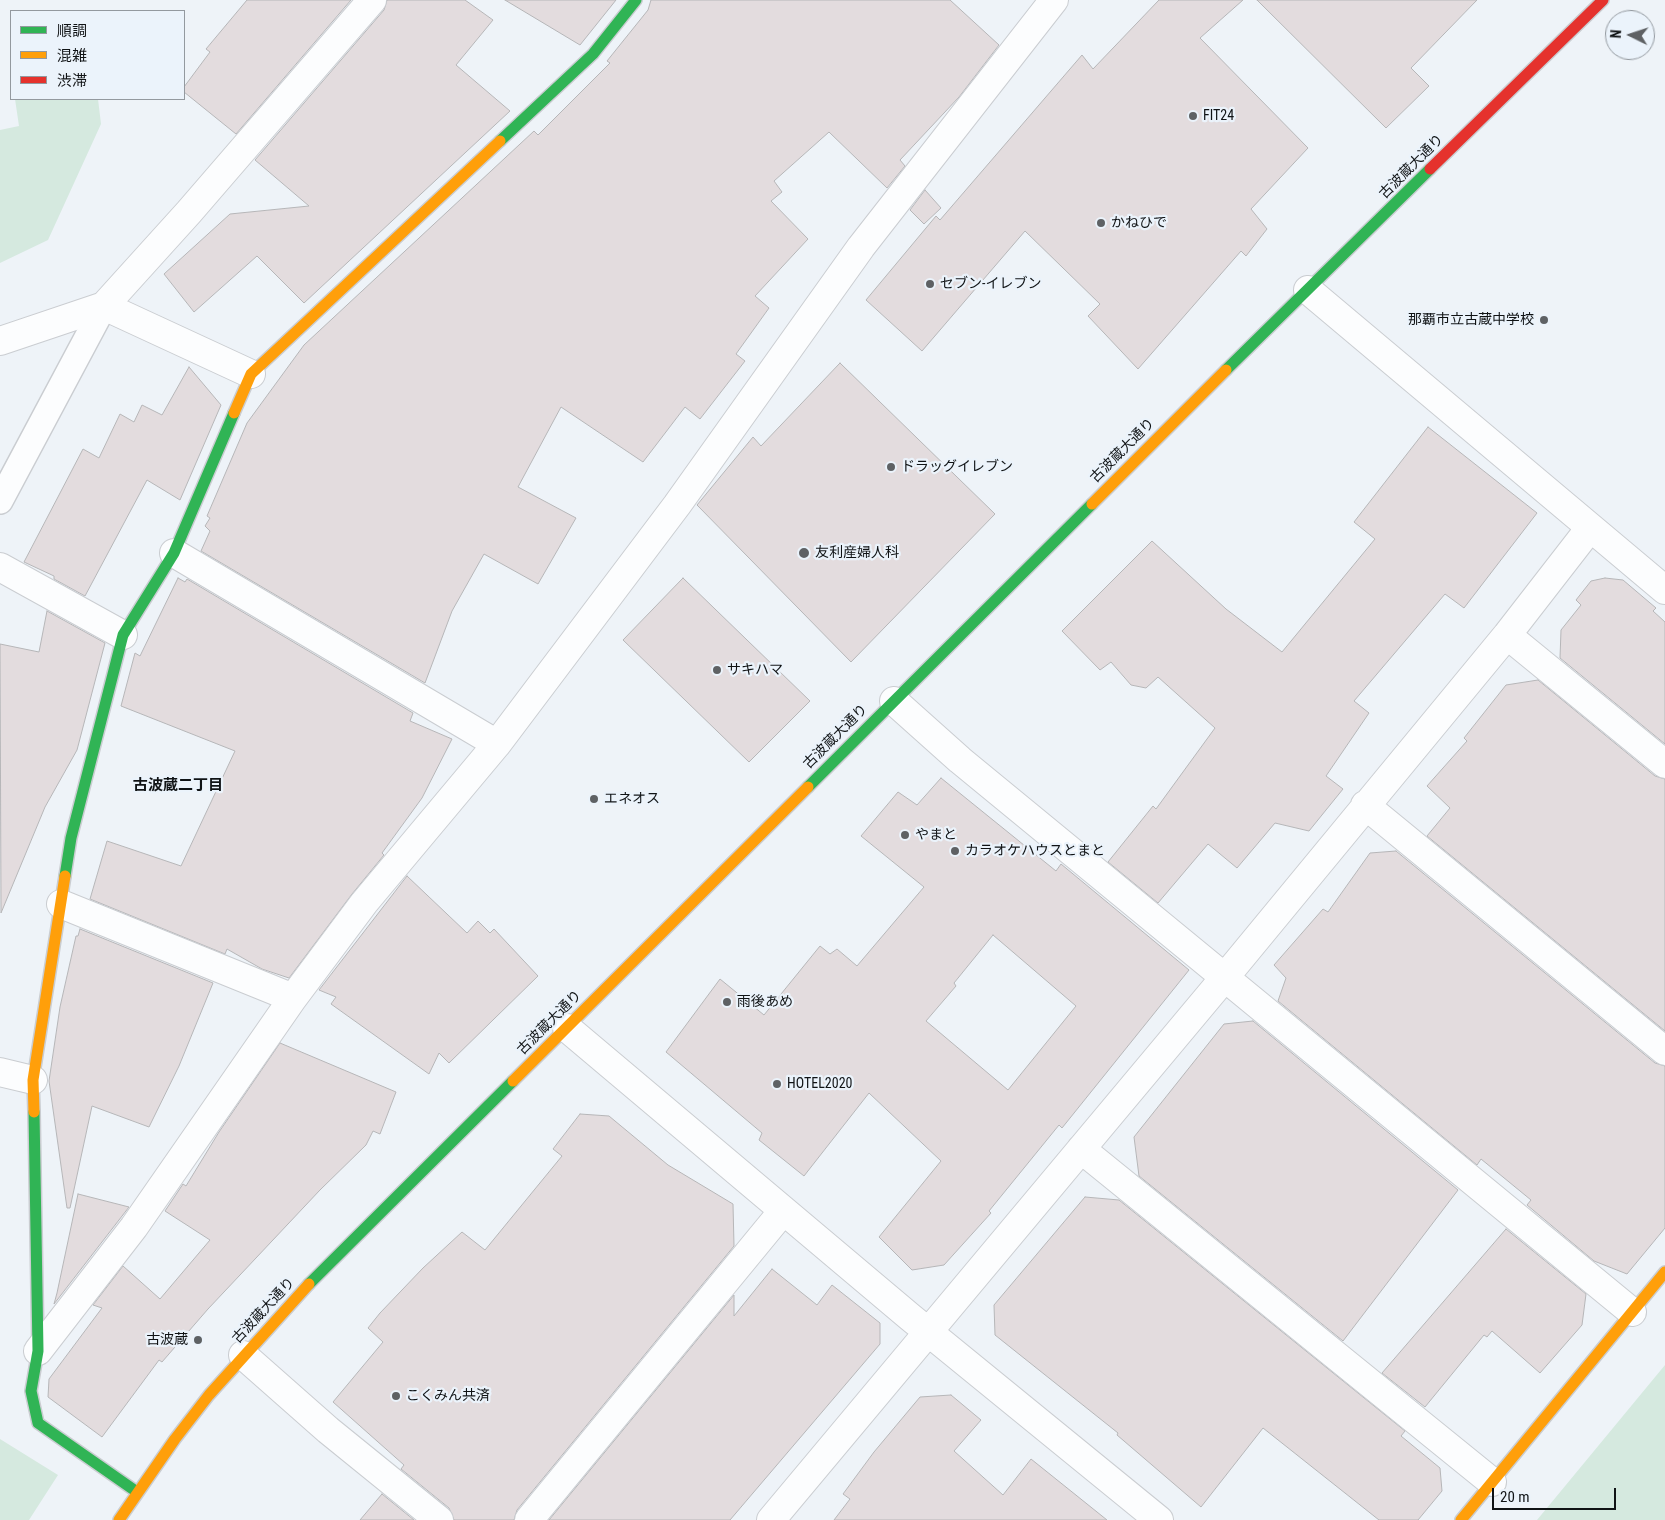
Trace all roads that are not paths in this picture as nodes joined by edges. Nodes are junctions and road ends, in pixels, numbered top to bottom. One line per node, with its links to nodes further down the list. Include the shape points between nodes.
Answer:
1 (372, 0): 6 (street)
2 (636, 0): 8 (main road, via 593,54)
3 (1054, 0): 17 (street, via 861,247 677,505)
4 (1603, 0): 5 (main road, 古波蔵大通り)
5 (1308, 290): 10 (street); 16 (main road, 古波蔵大通り)
6 (104, 306): 7 (street); 8 (street); 9 (lane)
7 (0, 341)
8 (251, 374): 11 (main road)
9 (0, 501)
10 (1590, 528): 13 (street); 15 (street)
11 (174, 553): 14 (main road); 17 (street)
12 (0, 567): 14 (street)
13 (1665, 590)
14 (123, 635): 20 (main road, via 71,838)
15 (1507, 635): 18 (street); 19 (street)
16 (894, 701): 21 (street, via 960,760); 23 (main road, 古波蔵大通り)
17 (497, 744): 22 (street, via 364,903)
18 (1665, 764)
19 (1365, 805): 21 (street); 24 (street)
20 (61, 904): 22 (street); 26 (main road)
21 (1226, 976): 27 (street); 30 (street)
22 (293, 998): 32 (street, via 134,1227)
23 (567, 1028): 28 (street); 33 (main road, 古波蔵大通り, via 345,1248)
24 (1665, 1051)
25 (0, 1072): 26 (street)
26 (33, 1080): 32 (main road)
27 (1081, 1149): 31 (street); 34 (street)
28 (783, 1211): 31 (street); 38 (street)
29 (1665, 1272): 30 (main road)
30 (1632, 1312): 34 (main road)
31 (928, 1332): 39 (street); 40 (street)
32 (38, 1351): 35 (main road, via 32,1391 38,1423)
33 (243, 1355): 35 (main road, 古波蔵大通り, via 175,1439); 37 (street)
34 (1492, 1482): 41 (main road)
35 (138, 1492): 36 (main road, 古波蔵大通り)
36 (119, 1520)
37 (438, 1520)
38 (528, 1520)
39 (772, 1520)
40 (1160, 1520)
41 (1461, 1520)

